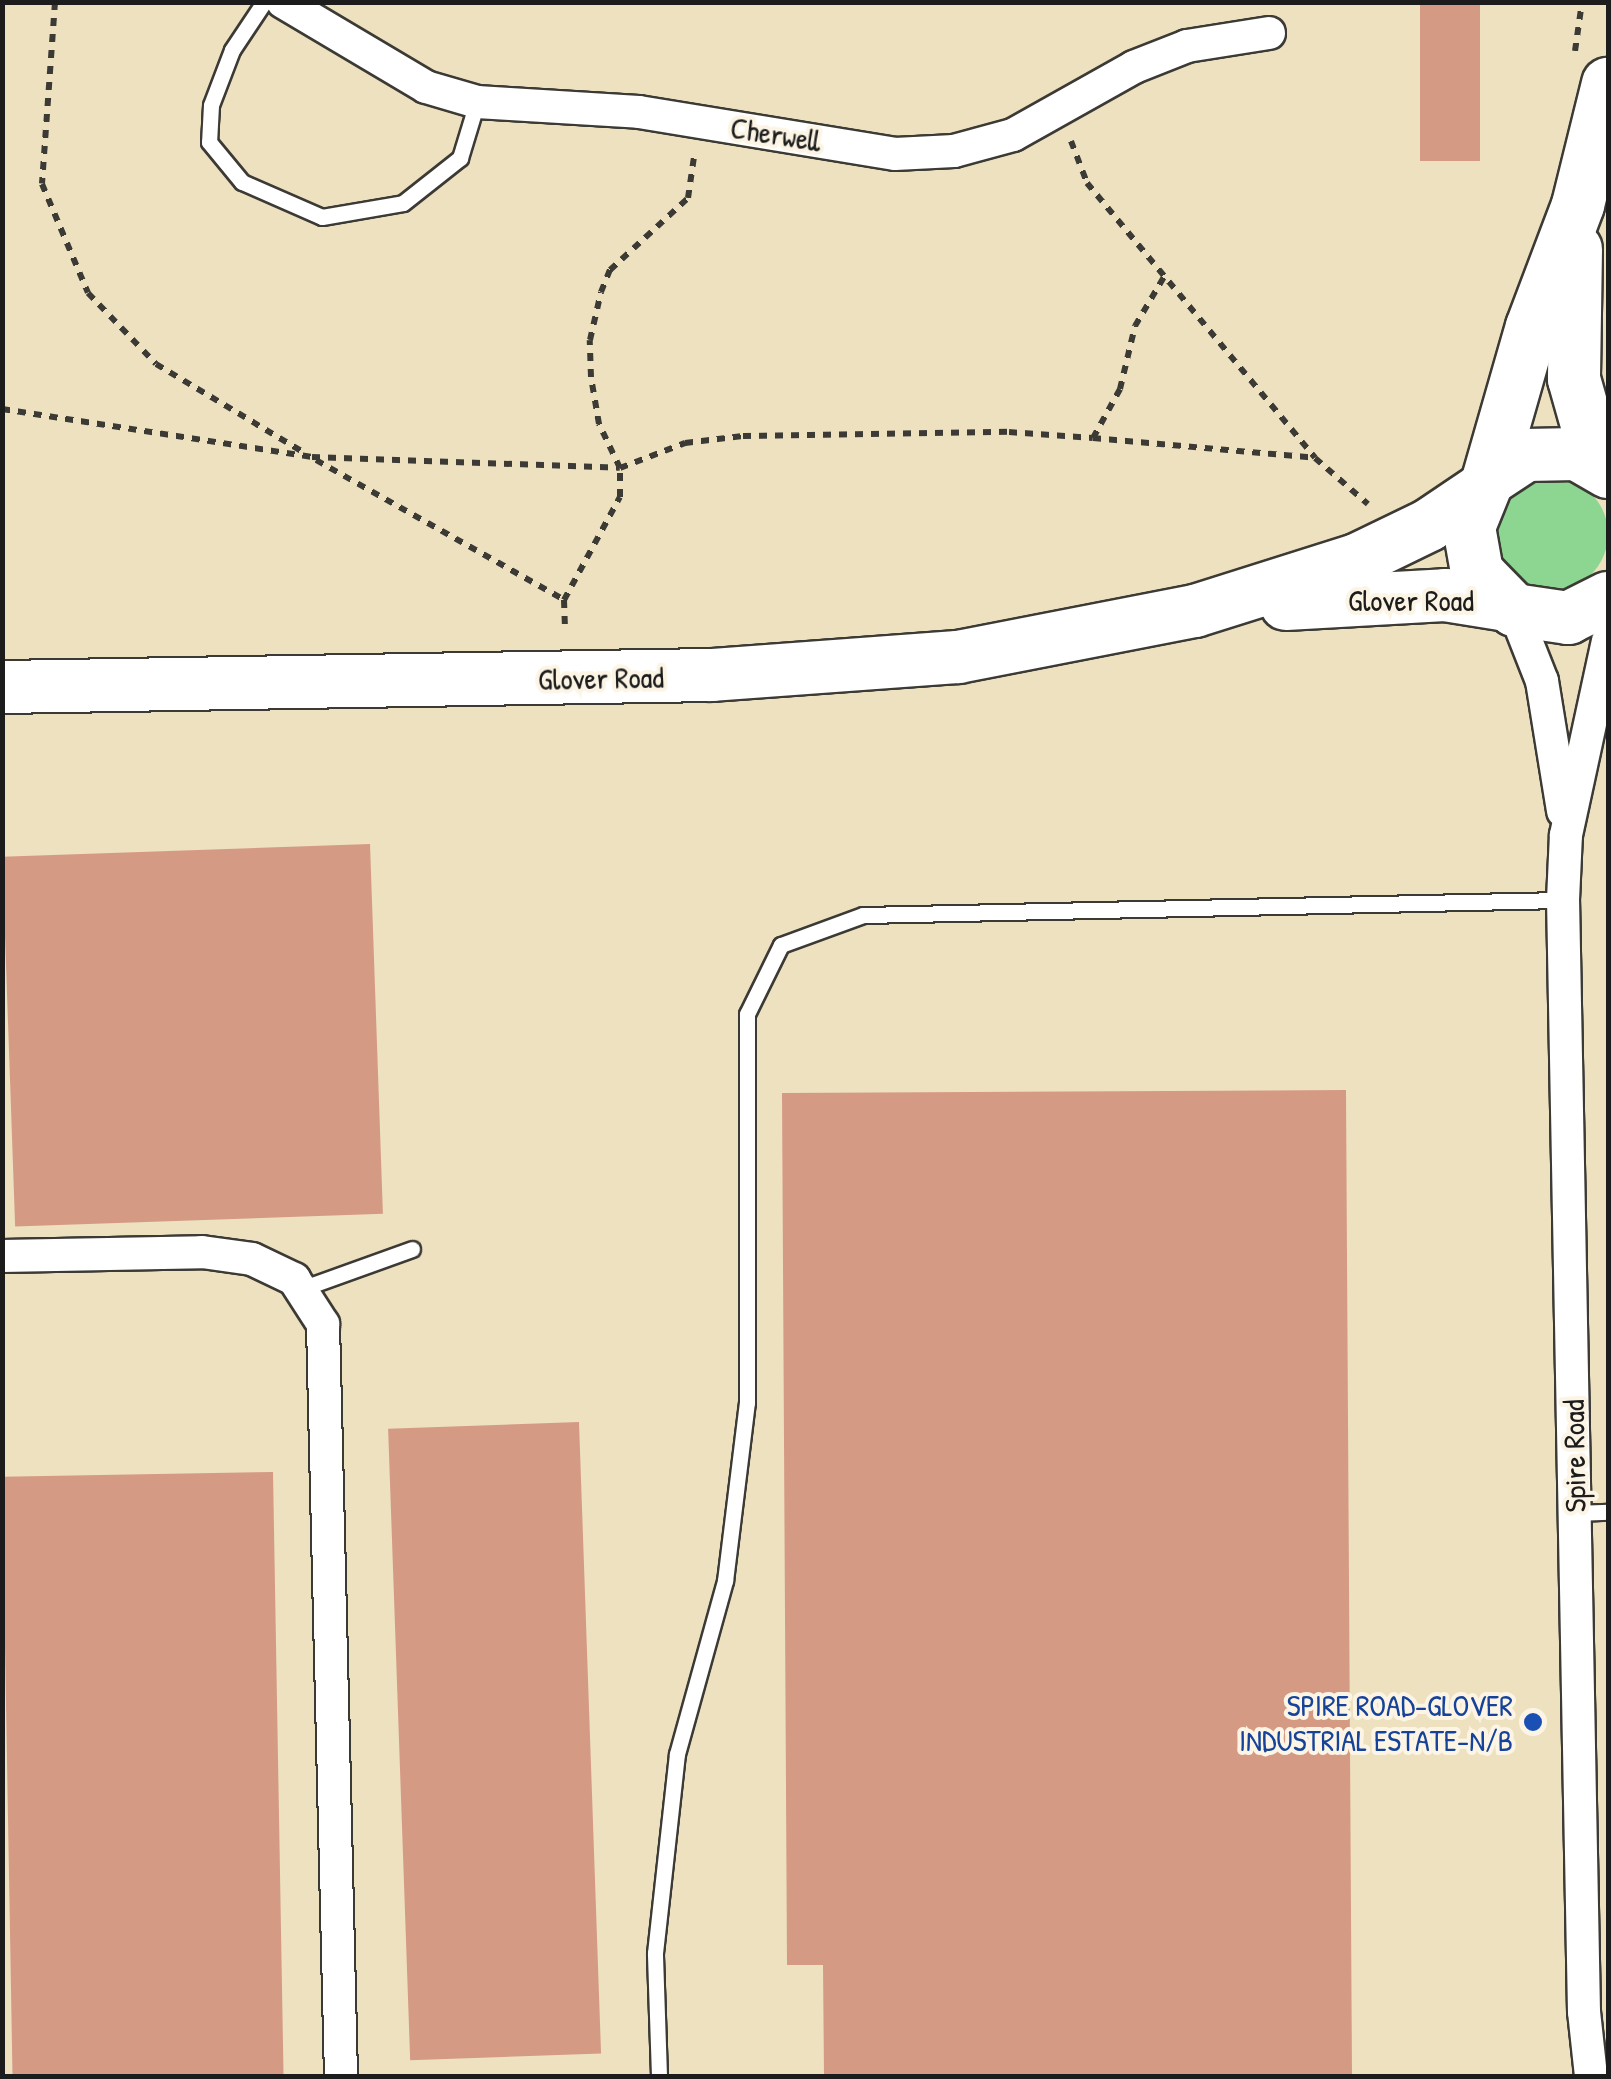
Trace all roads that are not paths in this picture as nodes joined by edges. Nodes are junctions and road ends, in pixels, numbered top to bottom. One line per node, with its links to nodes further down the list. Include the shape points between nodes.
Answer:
1 (264, 2): 5 (lane, via 232,50 212,105 209,142 242,182 322,217 404,202 460,158)
2 (284, 2): 5 (street, Cherwell, via 426,87)
3 (1269, 33): 5 (street, Cherwell, via 1187,46 1134,66 1014,135 954,152 894,154 699,121)
4 (1608, 84): 6 (main road)
5 (478, 102)
6 (1578, 206): 7 (main road, via 1574,369); 8 (main road, via 1532,327)
7 (1603, 468): 8 (main road, Glover Road, via 1550,451 1526,455)
8 (1485, 485): 10 (main road, via 1468,528 1470,551 1476,572); 11 (main road, Glover Road, via 1394,545)
9 (1608, 598): 10 (main road, Glover Road, via 1568,618)
10 (1511, 607): 11 (main road, Glover Road, via 1410,595); 14 (street, Spire Road, via 1542,681)
11 (1195, 611): 13 (main road, Glover Road, via 872,666 566,679)
12 (1608, 640): 14 (street, Spire Road)
13 (2, 687)
14 (1566, 835): 15 (street, Spire Road)
15 (1563, 900): 20 (street, Spire Road); 23 (lane, via 863,915 780,945 746,1014 746,1403 725,1580 677,1754 655,1953)
16 (412, 1249): 18 (lane)
17 (2, 1256): 18 (street, via 202,1252 252,1258 294,1279)
18 (301, 1290): 22 (street, via 324,1324)
19 (1608, 1512): 20 (lane)
20 (1575, 1513): 21 (street, Spire Road)
21 (1596, 2011): 24 (street, Spire Road)
22 (342, 2076)
23 (659, 2076)
24 (1590, 2076)

